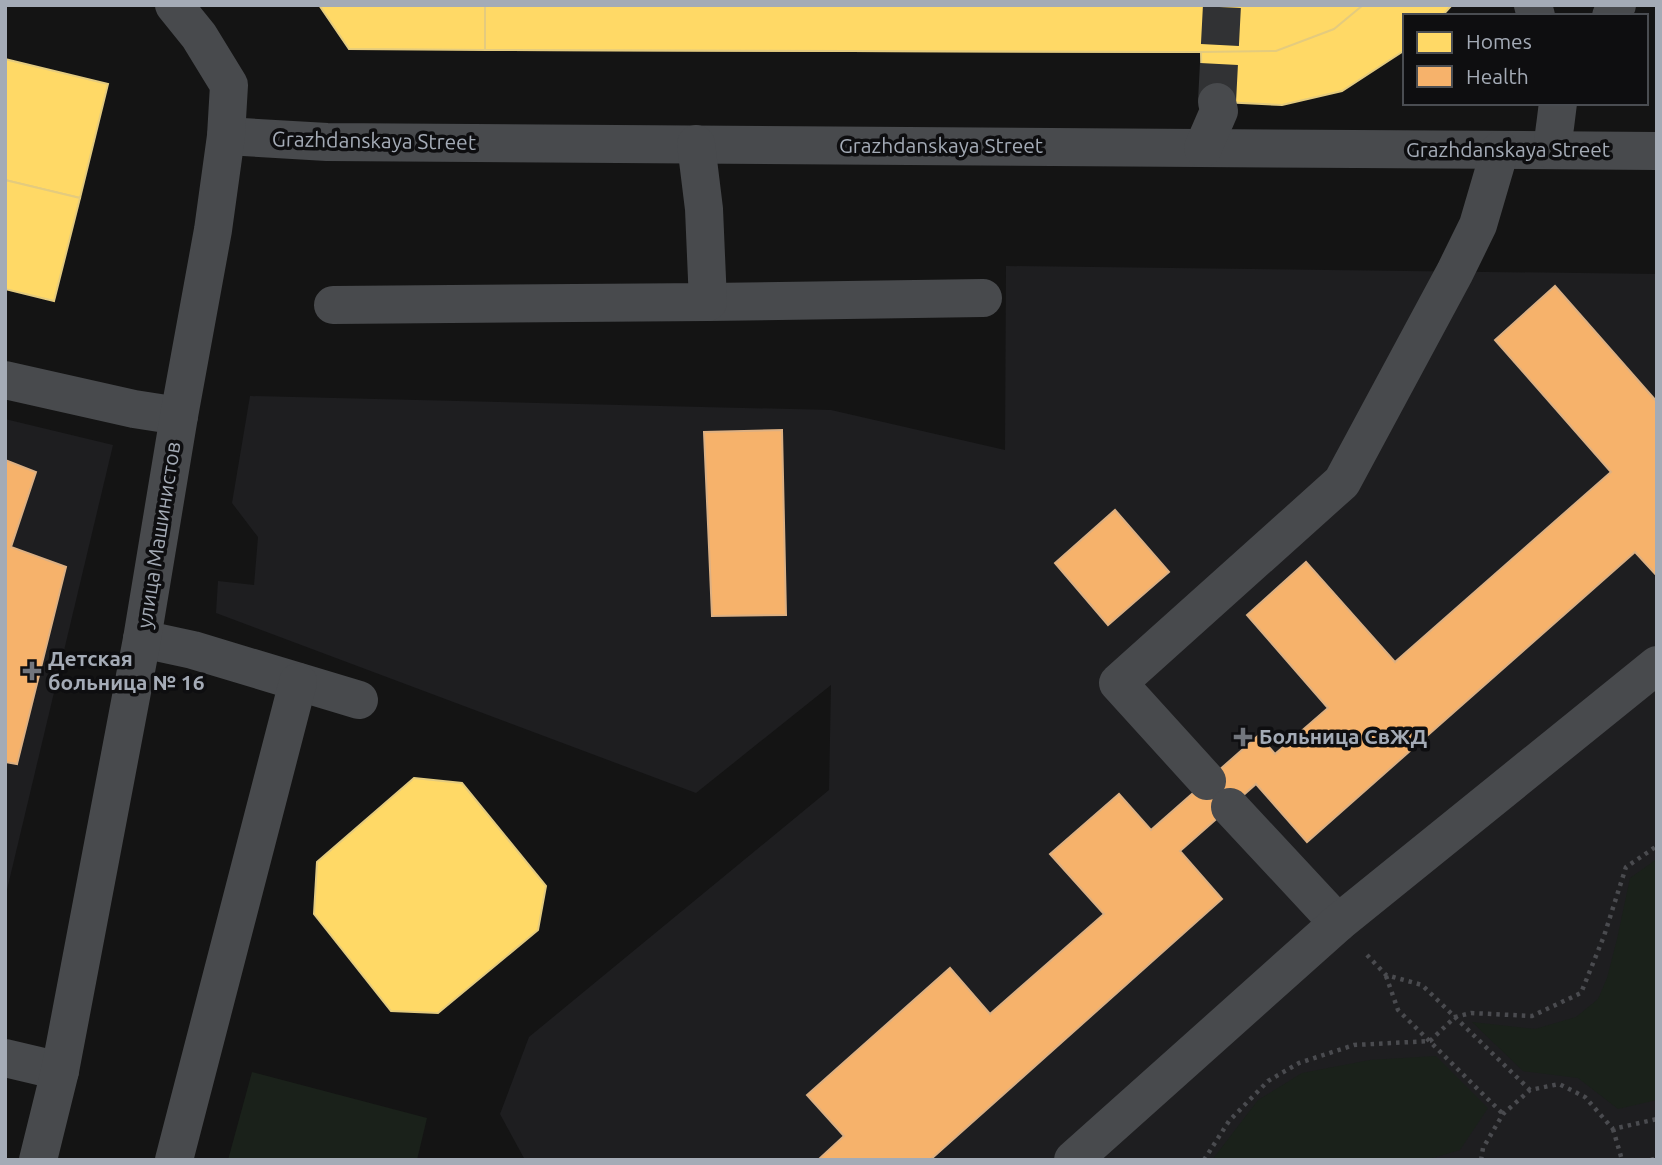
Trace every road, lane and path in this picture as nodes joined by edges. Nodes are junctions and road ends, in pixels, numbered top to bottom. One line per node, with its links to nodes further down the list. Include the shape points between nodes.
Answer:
1 (174, 5): 4 (street, улица Машинистов, via 229,85)
2 (1217, 102): 6 (street, via 1219,111)
3 (1557, 105): 8 (street)
4 (226, 136): 5 (street, Grazhdanskaya Street, via 327,142); 14 (street, улица Машинистов)
5 (696, 144): 6 (street, Grazhdanskaya Street); 11 (street)
6 (1203, 148): 7 (street, Grazhdanskaya Street)
7 (1500, 150): 8 (street, Grazhdanskaya Street); 20 (street, via 1478,225 1342,482 1118,683)
8 (1552, 150): 9 (street, Grazhdanskaya Street)
9 (1657, 151)
10 (983, 298): 11 (street)
11 (708, 302): 12 (street)
12 (333, 305)
13 (5, 380): 14 (street)
14 (179, 416): 15 (street, улица Машинистов)
15 (142, 639): 17 (street); 25 (street, улица Машинистов)
16 (1657, 665): 20 (street)
17 (298, 682): 18 (street); 32 (street)
18 (359, 700)
19 (1657, 846): 22 (path, via 1626,867 1581,993 1532,1016 1471,1013)
20 (1338, 923): 21 (path); 33 (street)
21 (1386, 975): 22 (path, via 1422,985); 23 (path, via 1398,1010)
22 (1455, 1017): 23 (path); 26 (path)
23 (1430, 1041): 27 (path); 34 (path, via 1354,1045 1299,1063 1268,1081 1228,1121)
24 (5, 1058): 25 (street)
25 (60, 1071): 31 (street, улица Машинистов)
26 (1530, 1090): 27 (path); 29 (path, via 1559,1084 1585,1097)
27 (1503, 1114): 35 (path)
28 (1657, 1119): 29 (path)
29 (1613, 1129): 36 (path)
30 (1657, 1158): 37 (path)
31 (38, 1160)
32 (174, 1160)
33 (1073, 1160)
34 (1204, 1160)
35 (1481, 1160)
36 (1622, 1160)
37 (1651, 1160)

